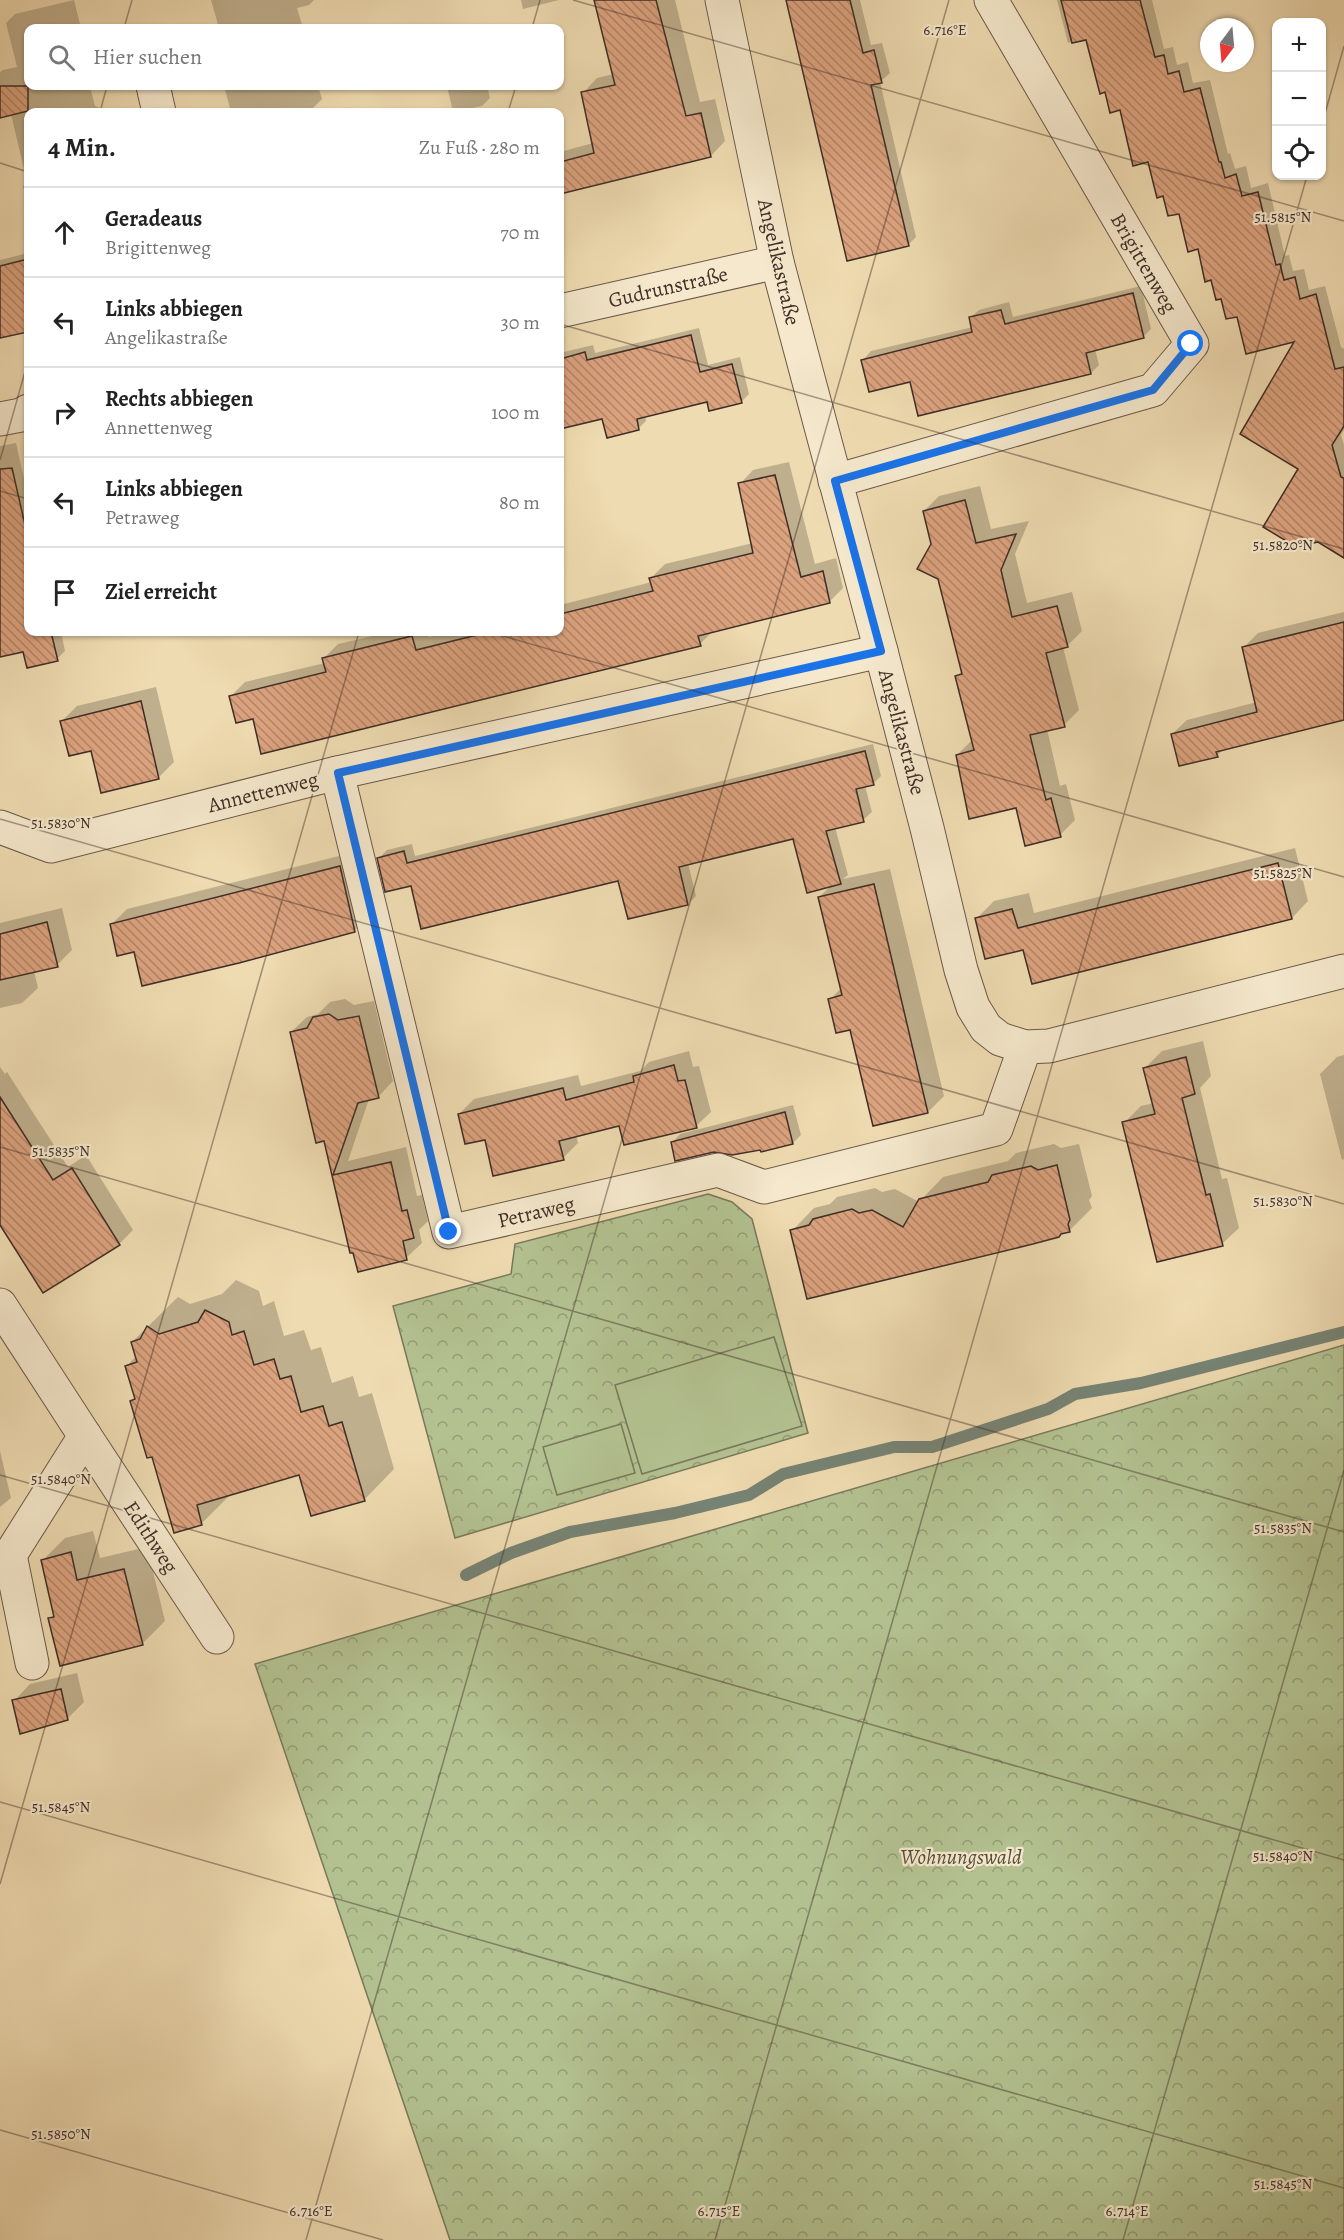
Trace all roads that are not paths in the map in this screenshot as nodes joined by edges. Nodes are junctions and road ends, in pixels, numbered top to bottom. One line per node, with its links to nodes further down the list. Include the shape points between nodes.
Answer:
1 (722, 0): 5 (street, Angelikastraße)
2 (990, 0): 9 (street, Brigittenweg, via 1191,344 1153,390)
3 (154, 90): 4 (street)
4 (158, 108)
5 (777, 262): 6 (street, Gudrunstraße); 9 (street, Angelikastraße)
6 (564, 310)
7 (24, 413): 8 (street)
8 (0, 419)
9 (835, 481): 10 (street, Angelikastraße)
10 (881, 651): 11 (street, Annettenweg); 14 (street, Angelikastraße, via 973,1007 986,1028 1000,1040)
11 (338, 773): 12 (street, Annettenweg, via 51,846); 14 (street, Petraweg, via 449,1232 718,1170 764,1187 996,1129)
12 (0, 827)
13 (1344, 970): 14 (street, Angelikastraße, via 1048,1046)
14 (1025, 1047)
15 (0, 1305): 16 (street, Edithweg)
16 (85, 1436): 17 (street); 18 (street, Edithweg)
17 (5, 1556): 19 (street)
18 (217, 1637)
19 (32, 1663)

